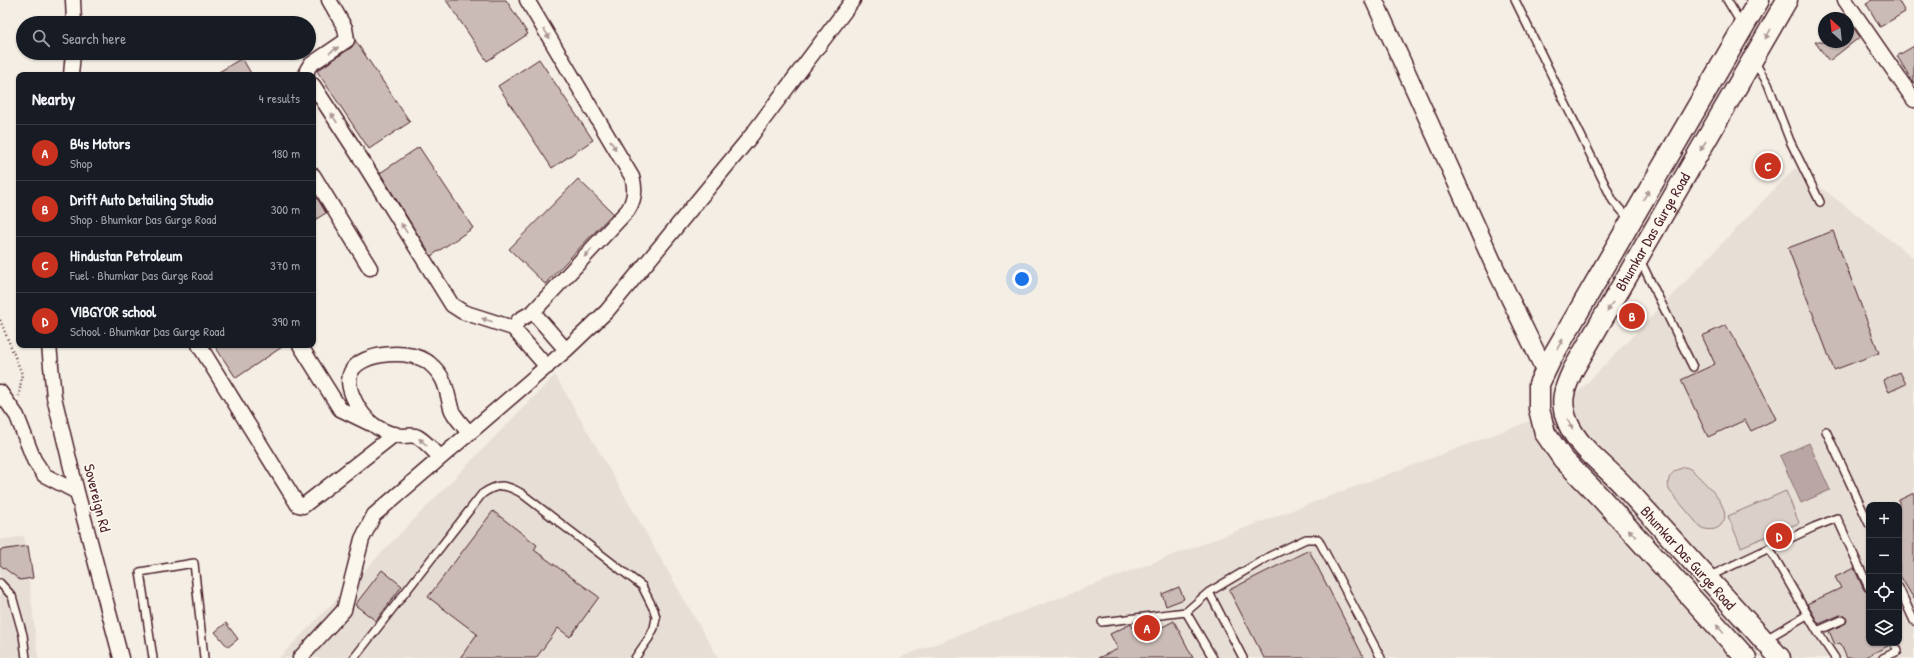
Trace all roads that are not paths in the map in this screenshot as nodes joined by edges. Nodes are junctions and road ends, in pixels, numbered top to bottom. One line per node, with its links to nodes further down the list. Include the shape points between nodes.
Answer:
1 (74, 0): 11 (street)
2 (329, 0): 16 (street, one-way to 2, via 310,64 347,40 345,28)
3 (527, 0): 24 (street, one-way to 24, via 632,177 634,185 633,203 628,210)
4 (853, 0): 29 (street, via 751,136 607,312)
5 (1374, 0): 32 (street, via 1498,274)
6 (1515, 0): 21 (lane, via 1613,201)
7 (1727, 0): 12 (lane)
8 (1759, 0): 12 (main road, Bhumkar Das Gurge Road)
9 (1787, 0): 13 (main road, Bhumkar Das Gurge Road, one-way to 13)
10 (1845, 0): 18 (street)
11 (74, 16)
12 (1743, 26): 21 (main road, Bhumkar Das Gurge Road, one-way to 12)
13 (1753, 59): 20 (lane, via 1768,84 1790,141); 22 (main road, Bhumkar Das Gurge Road, one-way to 22)
14 (72, 60): 15 (street)
15 (70, 72)
16 (307, 72)
17 (316, 90): 25 (street, one-way to 17, via 463,312 452,305)
18 (1914, 100)
19 (316, 180): 23 (street)
20 (1820, 202)
21 (1631, 221): 32 (main road, Bhumkar Das Gurge Road, one-way to 21)
22 (1639, 257): 31 (lane); 33 (main road, Bhumkar Das Gurge Road, one-way to 33)
23 (370, 268)
24 (533, 312): 25 (street, via 519,320); 29 (street)
25 (513, 328): 30 (street)
26 (49, 348): 40 (street, Sovereign Rd, via 54,397)
27 (201, 348): 38 (street, via 298,505 303,506)
28 (302, 348): 35 (street, via 340,409)
29 (566, 350): 30 (street)
30 (547, 367): 37 (street)
31 (1693, 367)
32 (1545, 371): 33 (main road); 66 (main road, Bhumkar Das Gurge Road, one-way to 32, via 1563,459 1545,433 1539,409 1539,384)
33 (1564, 390): 43 (main road, Bhumkar Das Gurge Road, one-way to 43, via 1568,423 1582,444 1620,482)
34 (0, 392): 40 (street, via 17,416 34,460 44,475)
35 (375, 426): 37 (street, via 359,408 353,395 349,382 351,372 356,366 371,358 386,354 405,354 428,362 441,376 448,392 451,409); 38 (street)
36 (1826, 431): 41 (lane)
37 (469, 433): 39 (street)
38 (395, 434): 39 (street, one-way to 38, via 416,436)
39 (440, 457): 60 (street, via 374,515 362,539 344,610)
40 (77, 492): 57 (street, Sovereign Rd)
41 (1866, 518)
42 (1769, 548): 43 (lane); 44 (lane, via 1837,518); 49 (lane)
43 (1706, 578): 54 (main road, Bhumkar Das Gurge Road)
44 (1866, 581)
45 (0, 584): 56 (lane, via 12,596 23,635)
46 (1209, 592): 48 (lane); 64 (lane); 65 (lane, via 1270,556 1306,539 1318,539)
47 (1902, 595): 51 (lane)
48 (1186, 612): 52 (lane); 63 (lane)
49 (1807, 615): 53 (lane); 54 (lane)
50 (1842, 620): 53 (lane)
51 (1914, 621)
52 (1102, 622)
53 (1817, 631): 68 (lane)
54 (1764, 640): 67 (main road, Bhumkar Das Gurge Road)
55 (1896, 646): 69 (lane, via 1898,651)
56 (26, 658)
57 (121, 658)
58 (153, 658): 59 (lane, via 140,572 194,563)
59 (204, 658)
60 (300, 658)
61 (354, 658): 62 (lane, via 477,499 492,487 503,485 521,493 642,586 656,618 652,633)
62 (634, 658)
63 (1213, 658)
64 (1243, 658)
65 (1381, 658)
66 (1746, 658)
67 (1780, 658)
68 (1835, 658)
69 (1883, 658)

